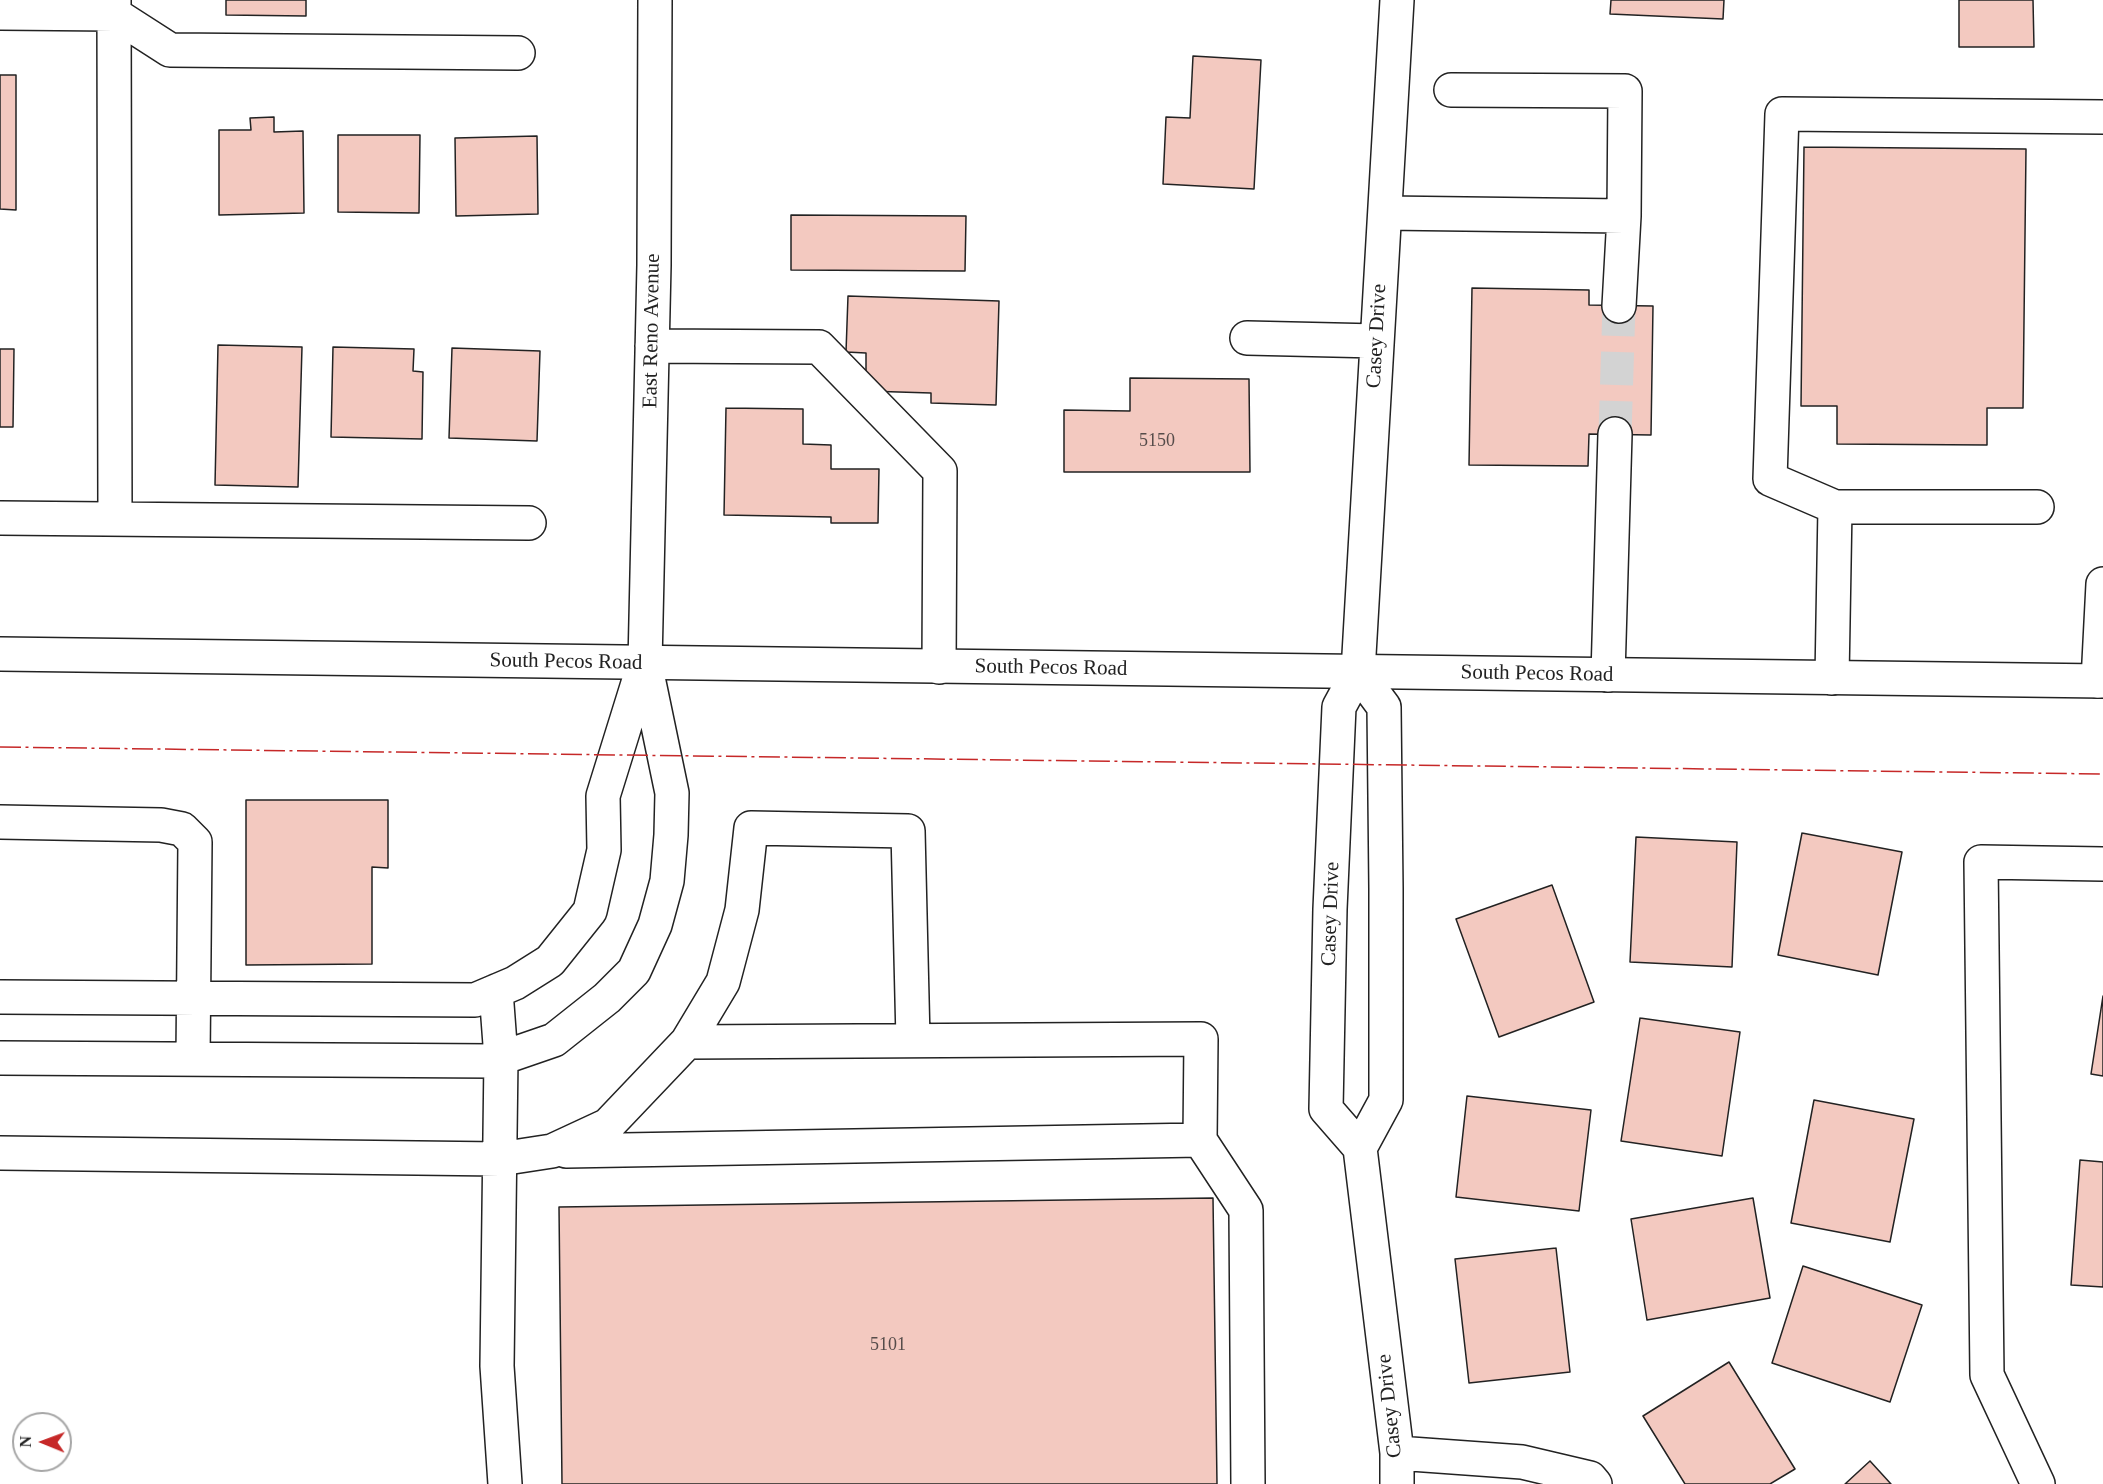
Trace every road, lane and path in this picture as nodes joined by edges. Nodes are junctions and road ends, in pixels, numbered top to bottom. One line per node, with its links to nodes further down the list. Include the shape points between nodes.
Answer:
1 (655, 0): 13 (street, East Reno Avenue)
2 (1397, 0): 8 (street, Casey Drive)
3 (114, 7): 4 (street); 5 (street, via 170,50); 18 (street)
4 (0, 12)
5 (518, 53)
6 (1451, 90): 9 (street, via 1625,91)
7 (2103, 117): 15 (street, via 1782,114 1770,479)
8 (1385, 213): 9 (street); 12 (street, Casey Drive)
9 (1624, 216): 10 (street)
10 (1619, 306)
11 (1246, 338): 12 (street)
12 (1377, 341): 24 (street, Casey Drive)
13 (652, 346): 22 (street, East Reno Avenue); 23 (street, via 819,348 940,471)
14 (1615, 434): 25 (street)
15 (1835, 507): 16 (street); 26 (street)
16 (2037, 507)
17 (0, 518): 18 (street)
18 (115, 519): 19 (street)
19 (529, 523)
20 (2103, 584): 27 (street)
21 (0, 654): 22 (street, South Pecos Road)
22 (645, 663): 23 (street, South Pecos Road); 30 (street, via 603,796 604,850 590,911 550,962); 36 (street, via 672,793 667,881 655,926 634,971 607,998 554,1040)
23 (939, 667): 24 (street, South Pecos Road)
24 (1358, 672): 25 (street, South Pecos Road); 39 (street, via 1384,707 1386,901 1386,1100); 39 (street, Casey Drive, via 1339,707 1326,1109)
25 (1608, 675): 26 (street, South Pecos Road)
26 (1832, 678): 27 (street, South Pecos Road)
27 (2101, 681)
28 (0, 822): 32 (street, via 161,825 182,829 195,842)
29 (2103, 864): 47 (street, via 1981,862 1987,1375)
30 (496, 991): 32 (street, via 475,1000); 36 (street)
31 (0, 997): 32 (street)
32 (194, 998): 37 (street)
33 (913, 1040): 34 (street); 34 (street, via 908,831 751,828 742,910 723,982); 38 (street, via 1201,1039)
34 (687, 1042): 40 (street, via 608,1125)
35 (0, 1058): 37 (street)
36 (501, 1058): 37 (street, via 460,1062); 42 (street)
37 (192, 1059)
38 (1200, 1140): 40 (street); 46 (street, via 1246,1210)
39 (1360, 1148): 43 (street, Casey Drive)
40 (552, 1151): 42 (street)
41 (0, 1153): 42 (street)
42 (500, 1159): 45 (street, via 497,1366)
43 (1397, 1468): 44 (street, via 1522,1462)
44 (1591, 1482)
45 (505, 1484)
46 (1248, 1484)
47 (2038, 1484)

